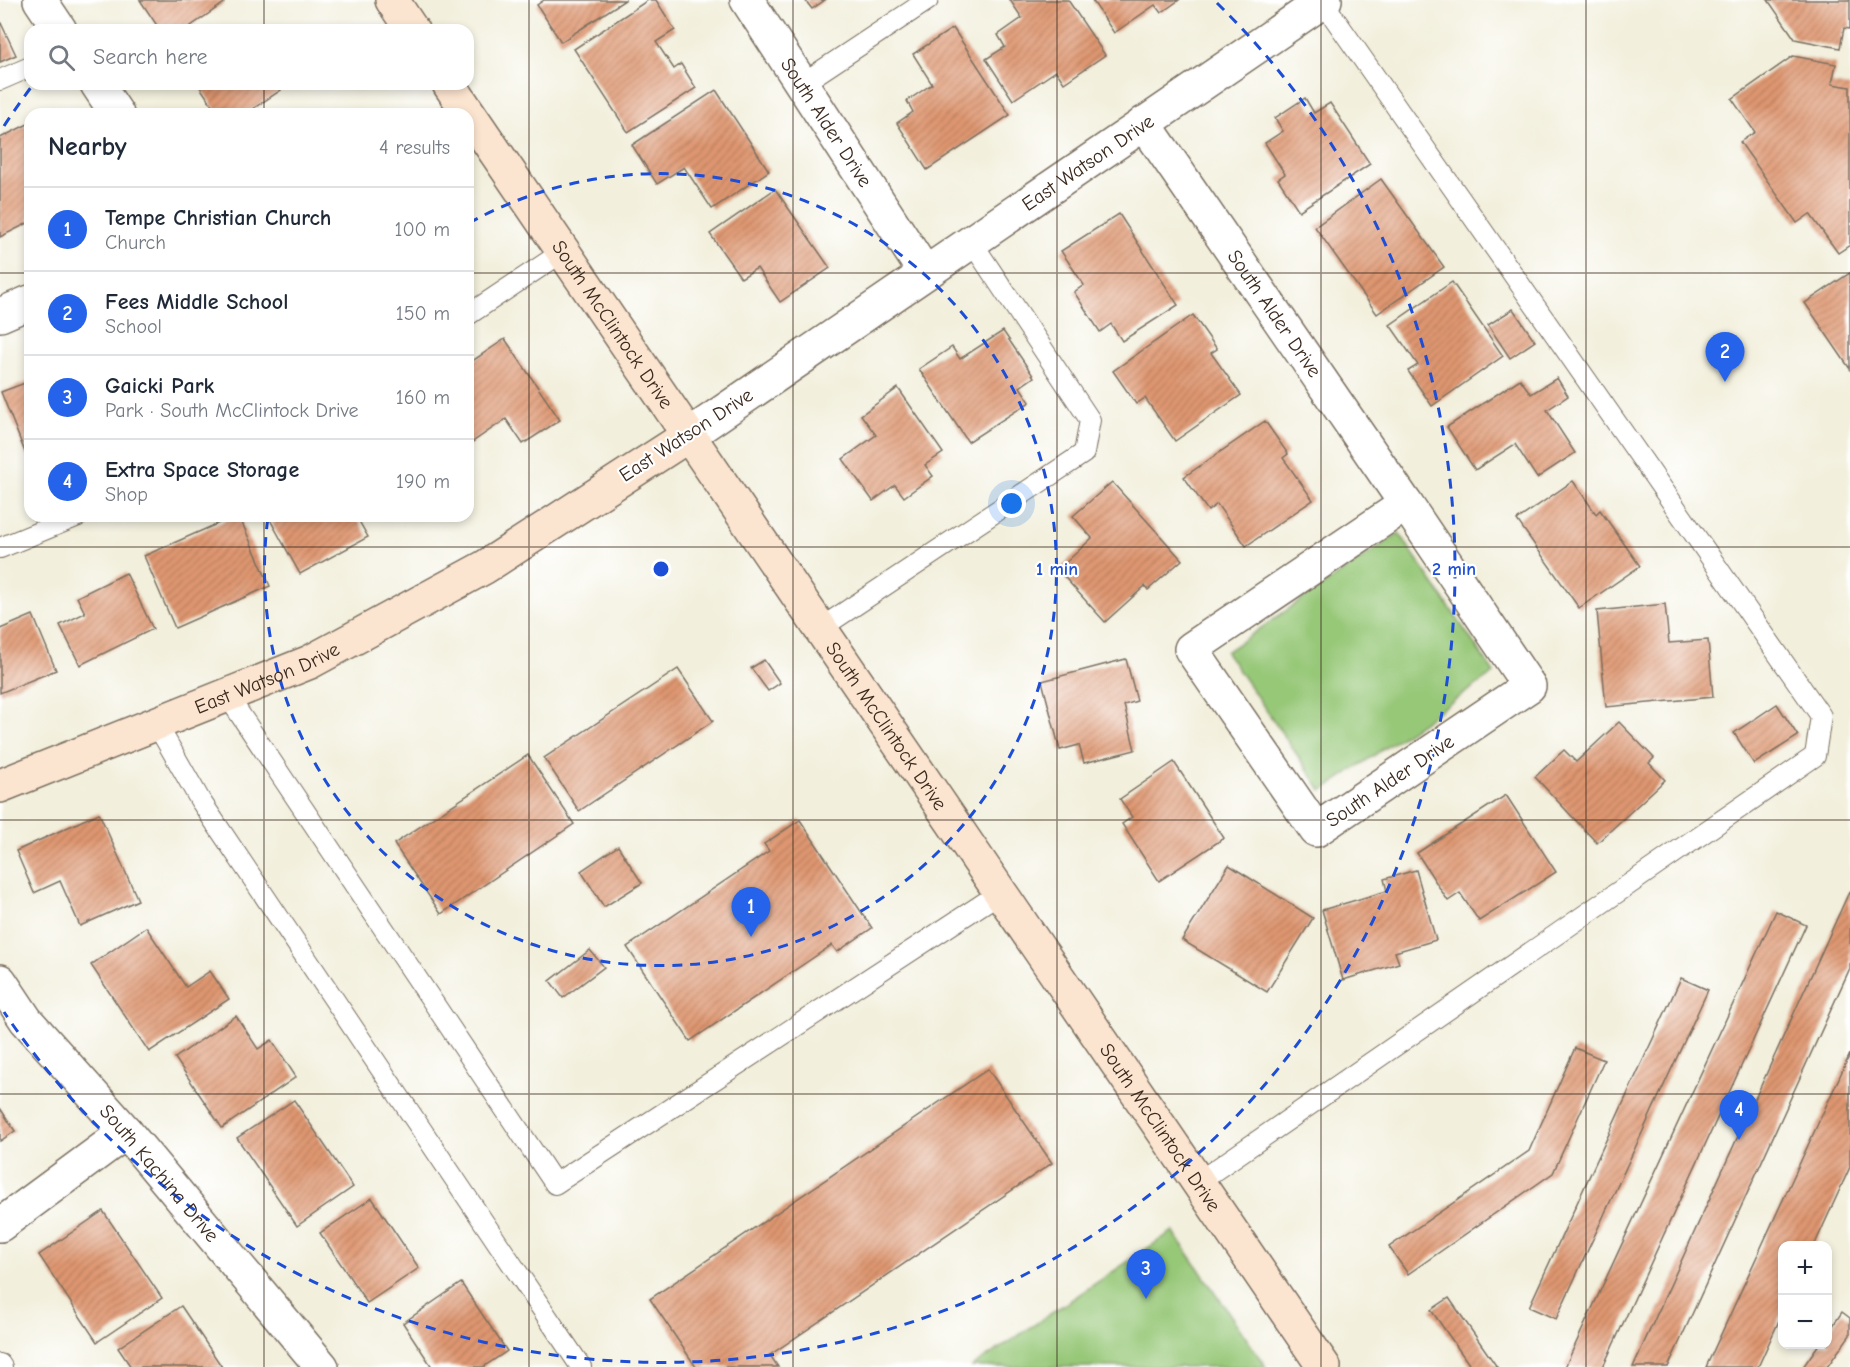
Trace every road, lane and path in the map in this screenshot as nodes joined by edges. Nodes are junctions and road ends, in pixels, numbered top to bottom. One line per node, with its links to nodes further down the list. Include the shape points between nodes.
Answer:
1 (40, 0): 6 (street)
2 (392, 0): 7 (main road)
3 (747, 0): 10 (street, South Alder Drive)
4 (928, 0): 10 (lane)
5 (1324, 1): 16 (street, East Watson Drive); 34 (lane, via 1821,716 1815,756)
6 (56, 24)
7 (408, 24)
8 (24, 70): 9 (lane)
9 (0, 80)
10 (803, 83): 19 (street, South Alder Drive)
11 (101, 90): 13 (street)
12 (453, 90): 14 (main road, South McClintock Drive)
13 (113, 108)
14 (466, 108)
15 (474, 120): 18 (main road, South McClintock Drive)
16 (1144, 123): 17 (street, East Watson Drive); 24 (street, South Alder Drive)
17 (971, 241): 19 (street, East Watson Drive); 27 (lane, via 1090,420 1084,453)
18 (564, 251): 21 (lane); 23 (main road, South McClintock Drive)
19 (925, 273): 23 (street, East Watson Drive)
20 (24, 305): 22 (street)
21 (474, 311)
22 (0, 315)
23 (689, 435): 27 (main road, South McClintock Drive); 28 (main road, East Watson Drive, via 485,567 310,662)
24 (1406, 504): 24 (street, South Alder Drive, via 1191,649 1316,830 1529,686)
25 (63, 522): 26 (lane)
26 (0, 548)
27 (821, 628): 31 (main road, South McClintock Drive)
28 (227, 695): 29 (main road, East Watson Drive); 31 (lane, via 555,1184)
29 (156, 723): 30 (main road, East Watson Drive); 37 (lane, via 200,800)
30 (0, 786)
31 (1001, 892): 34 (main road, South McClintock Drive)
32 (0, 981): 33 (street, South Kachina Drive, via 26,1020)
33 (126, 1132): 35 (street); 36 (street, South Kachina Drive)
34 (1198, 1182): 38 (main road, South McClintock Drive)
35 (0, 1225)
36 (322, 1367)
37 (581, 1367)
38 (1324, 1367)

